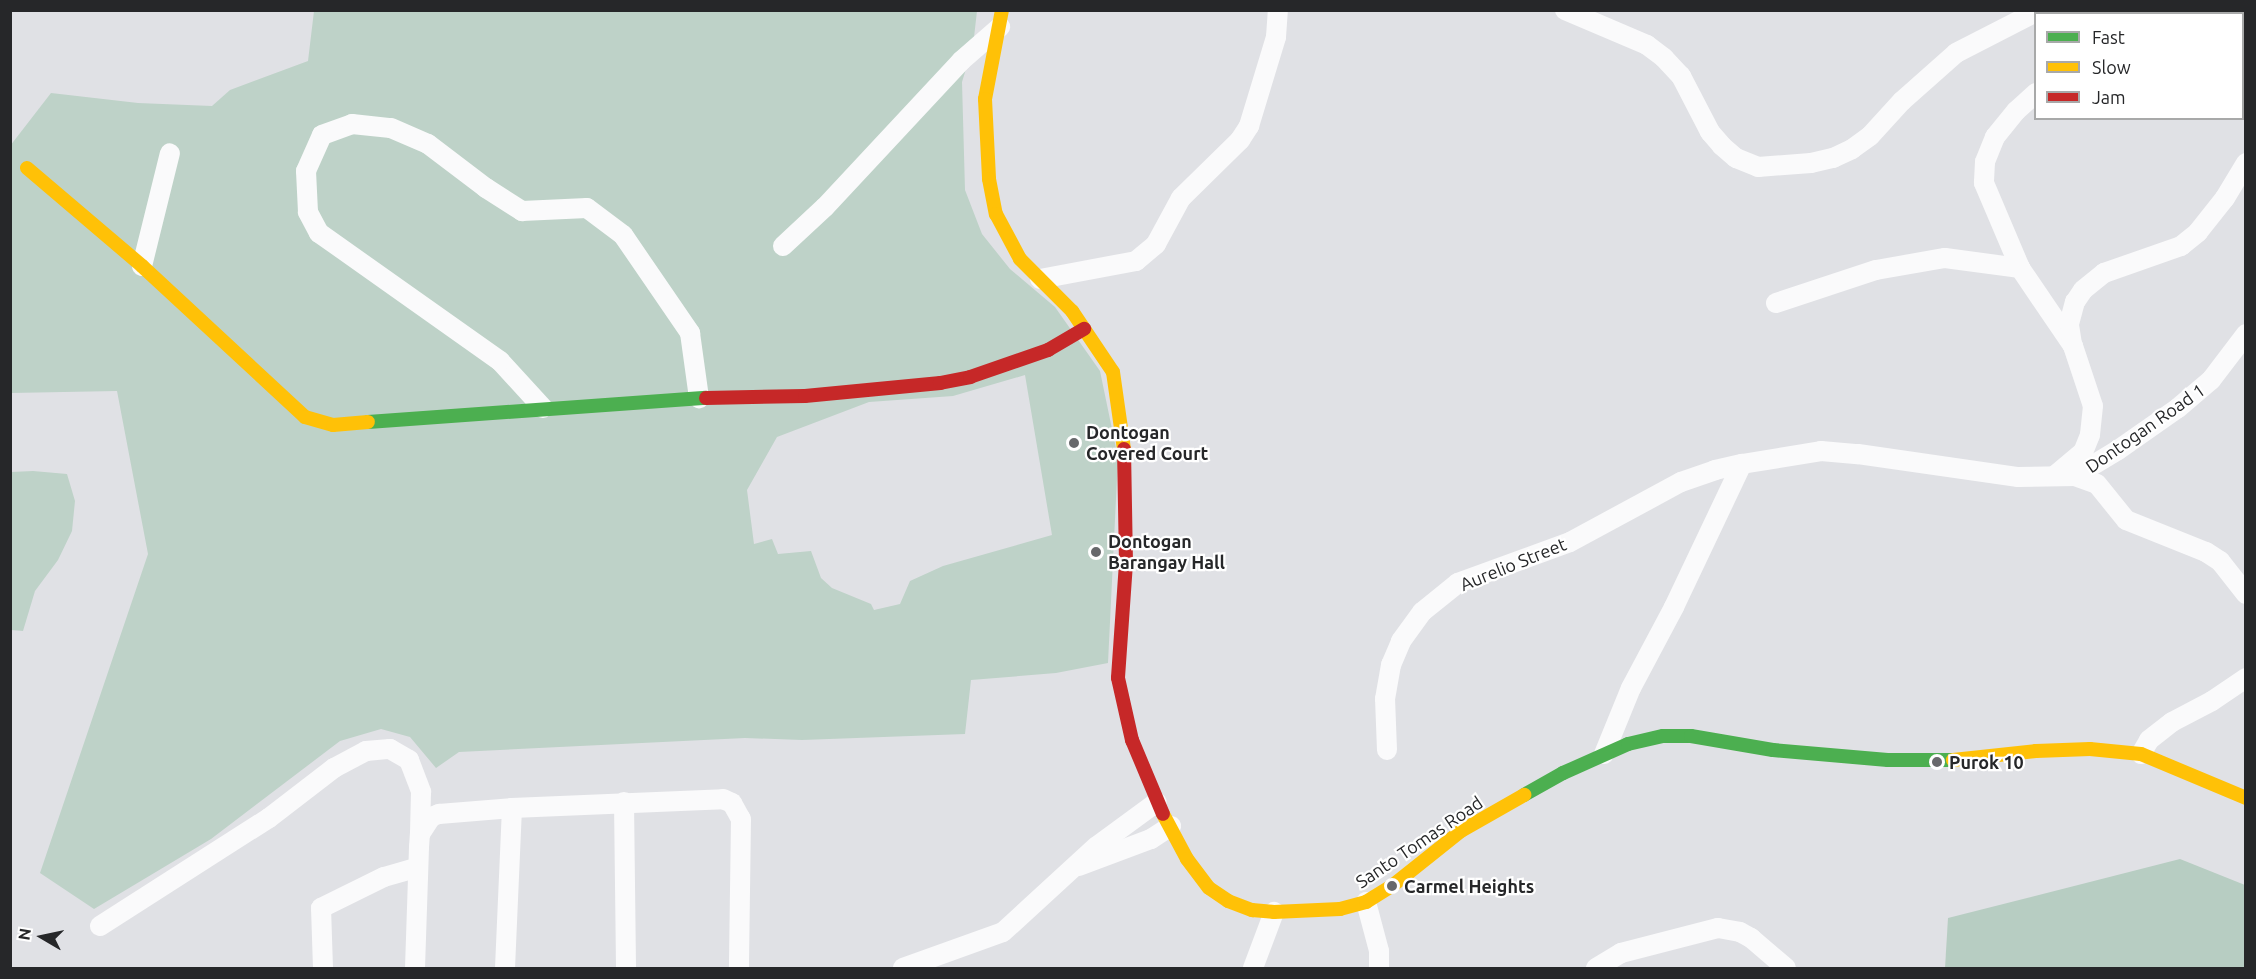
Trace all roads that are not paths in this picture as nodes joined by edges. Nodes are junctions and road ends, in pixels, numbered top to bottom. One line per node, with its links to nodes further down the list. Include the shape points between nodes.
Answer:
1 (1278, 10): 12 (street, via 1276,37 1249,126 1240,140 1181,198 1151,250 1136,261)
2 (1565, 10): 3 (street, via 1647,45 1664,58 1681,76 1710,132 1722,146 1736,158 1758,167 1811,163 1852,149 1956,53)
3 (2034, 13)
4 (1001, 19): 9 (street, via 825,207); 12 (street, Santo Tomas Road, via 985,99 989,179 996,214 1020,259)
5 (2034, 95): 11 (street, via 1995,137 1984,172 1990,200)
6 (170, 153): 10 (street)
7 (2246, 163): 16 (street, via 2218,207 2181,246 2104,273 2083,290 2069,324)
8 (27, 168): 10 (street)
9 (783, 246)
10 (142, 266): 18 (street, via 305,417 333,425)
11 (2020, 268): 13 (street, via 1946,258 1876,270); 16 (street)
12 (1040, 279): 14 (street, Santo Tomas Road)
13 (1776, 303)
14 (1084, 329): 17 (street, via 1048,350 970,377 805,396); 28 (street, Santo Tomas Road, via 1113,372 1122,424 1127,529 1118,678 1132,740)
15 (2246, 334): 20 (street, Dontogan Road 1, via 2211,380 2178,408)
16 (2073, 346): 20 (street, via 2093,406 2093,419 2083,452)
17 (699, 398): 18 (street); 18 (street, via 690,333 622,236 587,208 522,211 428,144 391,128 352,124 322,135 306,171 308,212 319,233 500,361)
18 (543, 408)
19 (1742, 464): 20 (street, Aurelio Street, via 1821,451 2018,477); 23 (street, Aurelio Street, via 1682,482 1570,542 1458,583 1422,612 1401,641 1391,664 1385,699); 24 (street, via 1674,607 1630,688)
20 (2065, 476): 21 (street, Aurelio Street, via 2097,484 2126,520 2220,561)
21 (2246, 594)
22 (2246, 678): 25 (street, via 2172,722 2149,740)
23 (1387, 750)
24 (1604, 754): 25 (street, Santo Tomas Road, via 1663,736 1691,736 1773,750 1936,762 2036,751 2090,749); 34 (street, Santo Tomas Road, via 1461,831)
25 (2141, 754): 26 (street, Santo Tomas Road)
26 (2246, 798)
27 (624, 801): 29 (street); 40 (street); 41 (street, via 723,799 738,810)
28 (1157, 802): 30 (street, Santo Tomas Road); 33 (street)
29 (512, 808): 31 (street, via 439,814 425,823); 39 (street)
30 (1171, 826): 33 (street, via 1151,839); 35 (street, Santo Tomas Road, via 1187,859 1209,888 1252,910)
31 (420, 834): 32 (street); 36 (street, via 421,792 409,760 390,749 366,751 334,768 269,819)
32 (418, 867): 37 (street, via 384,878 321,908); 38 (street)
33 (1068, 870): 42 (street, via 1003,932)
34 (1366, 902): 35 (street, Santo Tomas Road, via 1340,909); 44 (street, via 1380,951)
35 (1274, 912): 43 (street)
36 (100, 926)
37 (323, 969)
38 (416, 969)
39 (504, 969)
40 (626, 969)
41 (739, 969)
42 (903, 969)
43 (1253, 969)
44 (1379, 969)
45 (1596, 969): 46 (street, via 1621,954 1718,928 1751,938)
46 (1786, 969)

